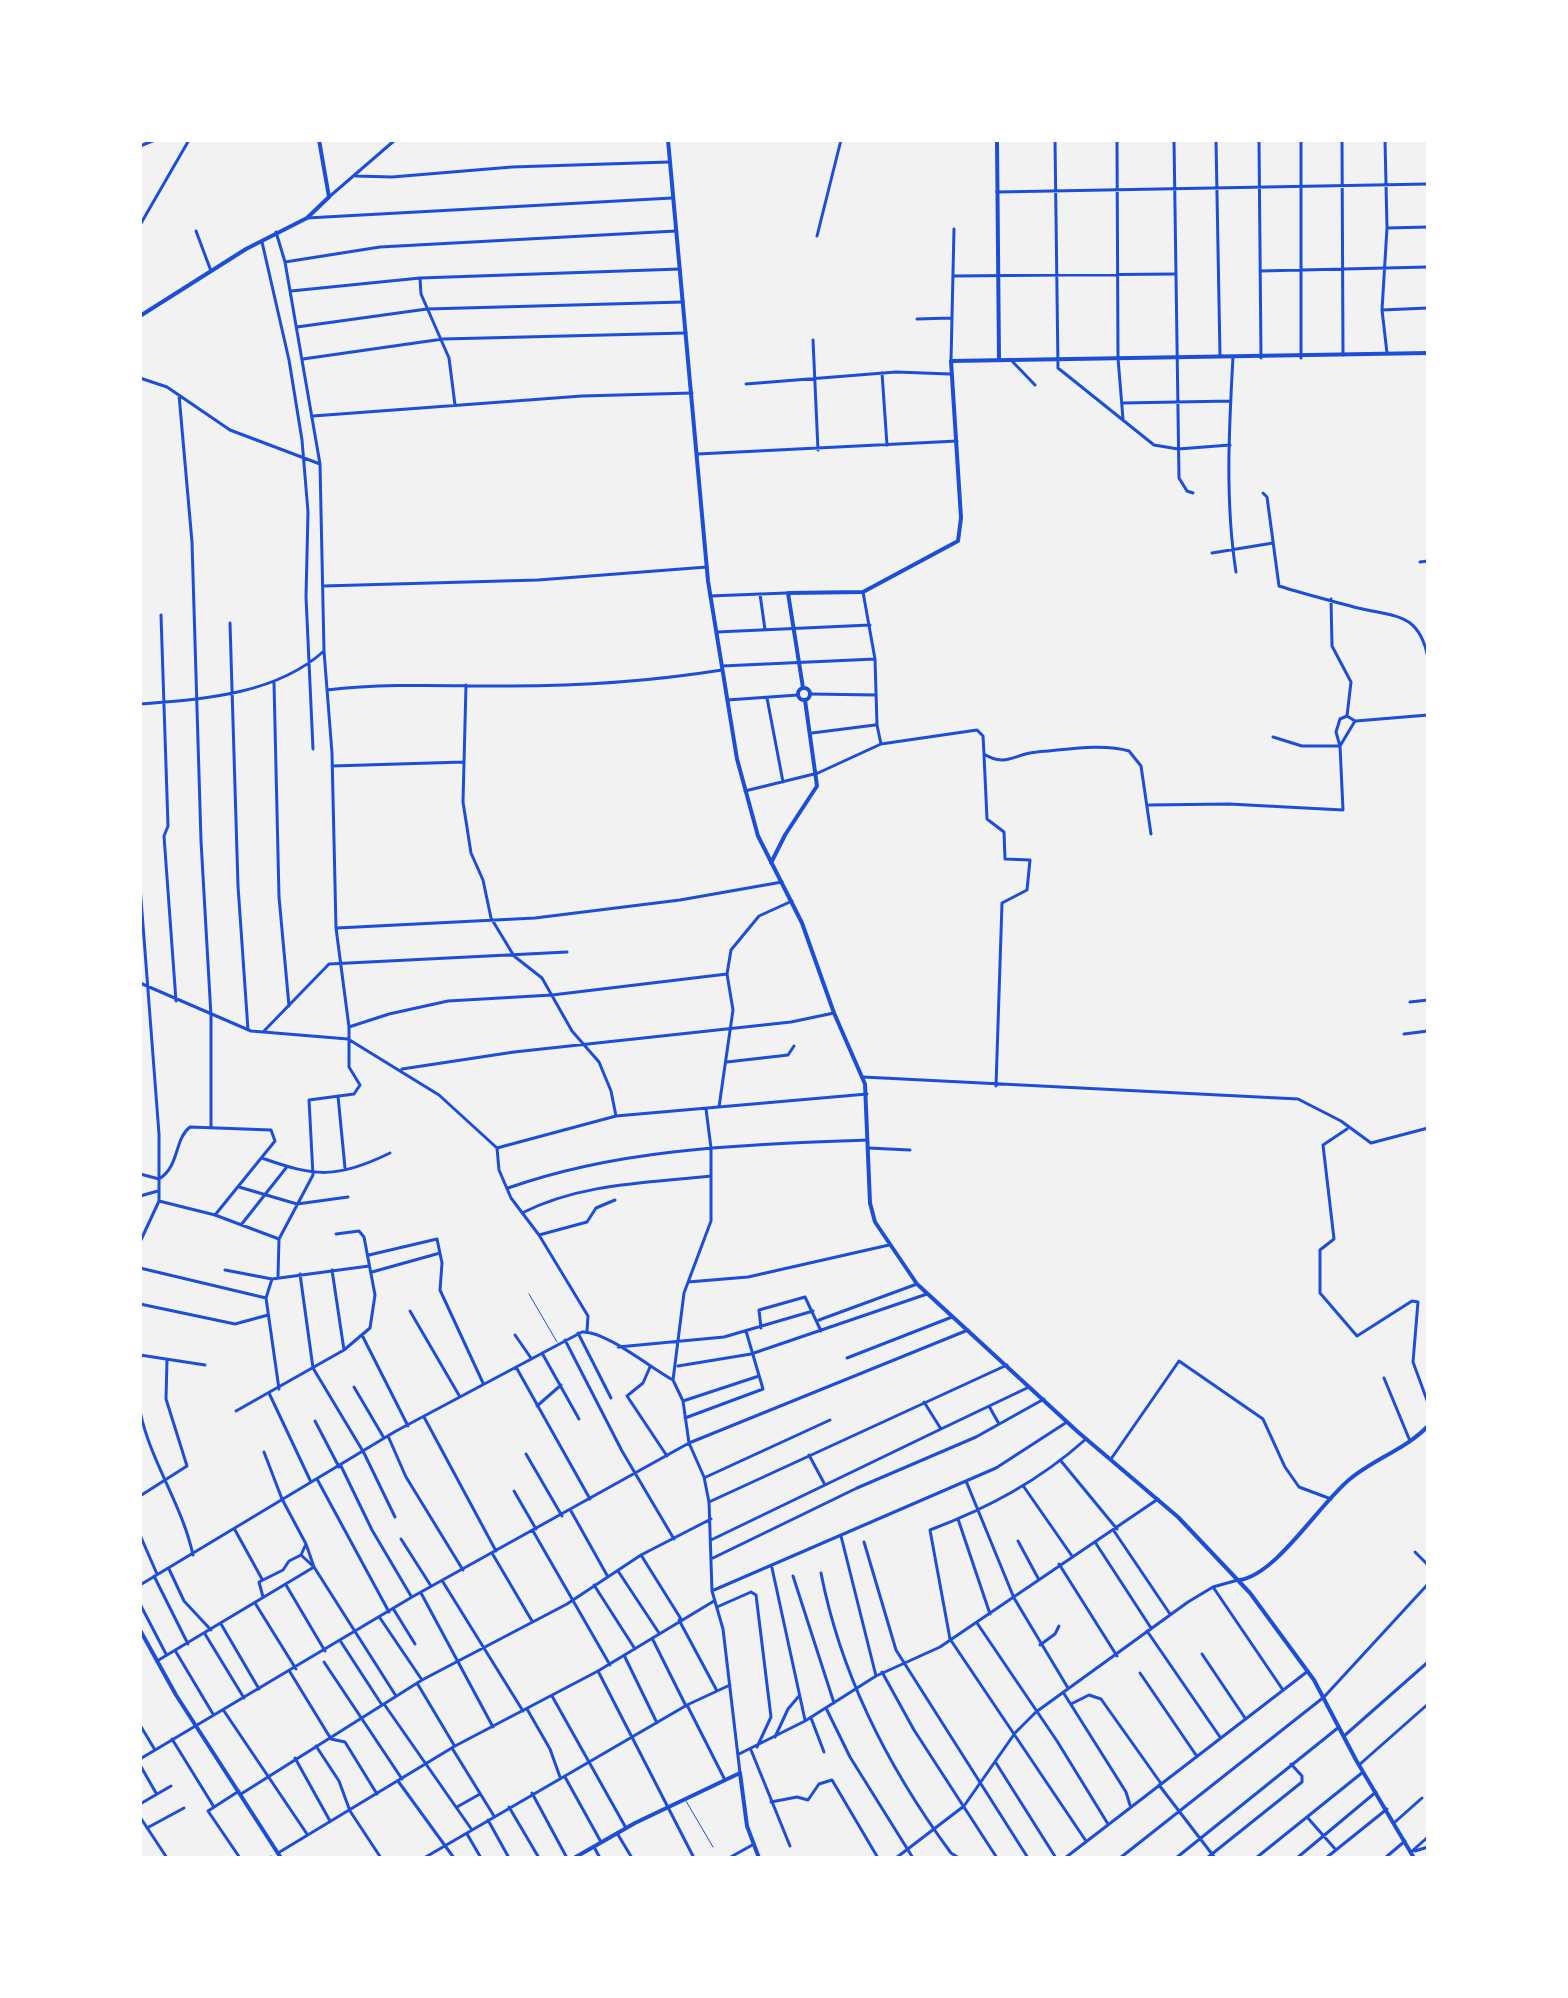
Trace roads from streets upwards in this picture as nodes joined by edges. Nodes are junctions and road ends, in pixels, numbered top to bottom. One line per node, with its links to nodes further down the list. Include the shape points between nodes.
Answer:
1 (155, 140): 16 (street)
2 (189, 140): 32 (street)
3 (319, 140): 29 (street)
4 (395, 140): 18 (street)
5 (668, 140): 17 (street)
6 (841, 140): 39 (street)
7 (997, 140): 28 (street)
8 (1055, 140): 27 (street)
9 (1117, 140): 26 (street)
10 (1174, 140): 25 (street)
11 (1216, 140): 22 (street)
12 (1259, 140): 23 (street)
13 (1301, 140): 24 (street)
14 (1342, 140): 20 (street)
15 (1385, 140): 21 (street)
16 (140, 146)
17 (669, 162): 18 (street); 30 (street)
18 (356, 176): 29 (street)
19 (1428, 184): 21 (street)
20 (1343, 185): 21 (street); 24 (street); 45 (street)
21 (1386, 185): 34 (street)
22 (1217, 186): 23 (street); 25 (street); 73 (street)
23 (1259, 186): 24 (street); 47 (street)
24 (1302, 186): 48 (street)
25 (1176, 187): 26 (street); 52 (street)
26 (1117, 188): 27 (street); 51 (street)
27 (1056, 190): 28 (street); 50 (street)
28 (997, 192): 49 (street)
29 (329, 197): 31 (street)
30 (672, 198): 31 (street); 37 (street)
31 (307, 218): 38 (street)
32 (140, 225)
33 (1428, 227): 34 (street)
34 (1387, 228): 43 (street)
35 (954, 229): 53 (street)
36 (196, 231): 46 (street)
37 (676, 231): 41 (street, via 380,247); 44 (street)
38 (276, 232): 40 (street); 41 (street)
39 (817, 236)
40 (262, 240): 46 (street); 103 (street, via 289,360)
41 (285, 262): 56 (street)
42 (1428, 267): 43 (street)
43 (1386, 268): 45 (street); 61 (street)
44 (680, 269): 54 (street); 57 (street)
45 (1345, 270): 48 (street); 71 (street)
46 (211, 271): 62 (street)
47 (1260, 271): 48 (street); 76 (street)
48 (1302, 272): 77 (street)
49 (999, 273): 50 (street); 53 (street); 80 (street)
50 (1056, 273): 51 (street); 79 (street)
51 (1118, 274): 52 (street); 75 (street)
52 (1176, 274): 72 (street)
53 (954, 276): 63 (street)
54 (420, 278): 56 (street); 60 (street)
55 (140, 283): 58 (street)
56 (291, 291): 65 (street)
57 (683, 302): 60 (street); 66 (street)
58 (140, 308)
59 (1428, 308): 61 (street)
60 (427, 309): 65 (street); 67 (street)
61 (1382, 310): 69 (street)
62 (140, 316)
63 (951, 318): 64 (street); 82 (street)
64 (917, 319)
65 (297, 327): 78 (street)
66 (686, 333): 67 (street); 89 (street)
67 (443, 339): 78 (street); 94 (street)
68 (813, 340): 86 (street)
69 (1387, 353): 70 (street); 71 (street)
70 (1428, 353)
71 (1343, 355): 77 (street)
72 (1177, 357): 73 (street); 75 (street); 91 (street)
73 (1220, 357): 74 (street)
74 (1233, 357): 76 (street); 92 (street)
75 (1118, 358): 79 (street); 93 (street)
76 (1261, 358): 77 (street)
77 (1301, 358)
78 (302, 359): 95 (street)
79 (1057, 359): 81 (street); 96 (street, via 1058,369)
80 (999, 360): 81 (street); 82 (street)
81 (1011, 360): 88 (street)
82 (951, 361): 84 (street)
83 (882, 373): 84 (street); 86 (street); 98 (street)
84 (950, 374): 97 (street)
85 (140, 378): 90 (street)
86 (814, 379): 87 (street); 101 (street)
87 (746, 384)
88 (1035, 385)
89 (692, 393): 94 (street); 102 (street)
90 (179, 395): 103 (street, via 217,424); 140 (street)
91 (1176, 401): 92 (street); 93 (street); 100 (street)
92 (1231, 401): 99 (street)
93 (1122, 403): 96 (street)
94 (455, 405): 95 (street)
95 (313, 416): 104 (street)
96 (1123, 419): 100 (street, via 1154,445)
97 (957, 441): 98 (street); 115 (street, via 958,541)
98 (887, 445): 101 (street)
99 (1230, 445): 100 (street); 108 (street)
100 (1178, 449): 105 (street, via 1179,482)
101 (818, 450): 102 (street)
102 (698, 454): 112 (street)
103 (303, 459): 104 (street); 129 (street)
104 (320, 464): 114 (street)
105 (1193, 493)
106 (1263, 493): 107 (street)
107 (1273, 543): 108 (street); 119 (street, via 1279,586)
108 (1232, 550): 109 (street); 113 (street)
109 (1212, 553)
110 (1428, 561): 111 (street)
111 (1420, 562)
112 (707, 567): 114 (street, via 538,580); 118 (street)
113 (1236, 572)
114 (323, 586): 126 (street)
115 (863, 592): 116 (street); 122 (street)
116 (788, 593): 117 (street); 123 (street)
117 (760, 594): 118 (street); 124 (street)
118 (710, 596): 125 (street)
119 (1331, 599): 127 (street, via 1396,614 1420,633); 147 (street, via 1332,646 1351,682)
120 (161, 615): 144 (street)
121 (230, 623): 136 (street)
122 (870, 625): 123 (street); 128 (street)
123 (793, 629): 124 (street); 130 (street)
124 (765, 630): 125 (street)
125 (716, 632): 131 (street)
126 (324, 651): 129 (street); 135 (street)
127 (1428, 658)
128 (875, 659): 130 (street); 139 (street)
129 (311, 662): 132 (street); 154 (street)
130 (798, 662): 131 (street); 134 (street)
131 (722, 668): 133 (street, via 667,679); 142 (street)
132 (274, 683): 136 (street); 179 (street, via 279,897)
133 (466, 685): 135 (street); 156 (street)
134 (803, 688): 137 (street); 138 (street)
135 (327, 690): 157 (street)
136 (234, 692): 140 (street); 184 (street, via 238,886)
137 (810, 694): 139 (street); 143 (street)
138 (798, 695): 141 (street); 143 (street)
139 (876, 695): 149 (street)
140 (198, 698): 144 (street); 181 (street)
141 (767, 698): 142 (street); 159 (street)
142 (727, 700): 160 (street)
143 (805, 700): 150 (street)
144 (163, 702): 145 (street); 177 (street, via 168,826 164,836)
145 (140, 704)
146 (1428, 715): 148 (street)
147 (1347, 716): 148 (street); 153 (street, via 1340,719 1336,732)
148 (1355, 721): 153 (street)
149 (877, 725): 150 (street); 152 (street)
150 (812, 733): 158 (street)
151 (1273, 737): 153 (street, via 1302,746)
152 (881, 744): 155 (street, via 974,729 982,734); 158 (street)
153 (1340, 746): 161 (street, via 1343,810)
154 (313, 749)
155 (984, 754): 161 (street, via 998,761 1032,752 1129,751 1141,766); 194 (street, via 987,819 1004,832 1005,859 1030,860 1027,890 1002,903)
156 (464, 762): 157 (street); 167 (street, via 466,830)
157 (332, 766): 168 (street)
158 (818, 773): 159 (street); 163 (street, via 813,798 788,829)
159 (783, 782): 160 (street)
160 (745, 791): 163 (street)
161 (1149, 805): 162 (street)
162 (1151, 834)
163 (771, 864): 164 (street)
164 (782, 882): 166 (street); 167 (street, via 579,912)
165 (140, 886): 174 (street)
166 (792, 901): 172 (street, via 764,912 743,933 731,950); 180 (street)
167 (491, 918): 168 (street); 170 (street)
168 (336, 928): 171 (street)
169 (567, 952): 170 (street)
170 (514, 956): 171 (street); 175 (street, via 542,978)
171 (340, 963): 179 (street, via 325,966); 182 (street)
172 (727, 974): 175 (street); 183 (street)
173 (140, 983): 174 (street)
174 (150, 989): 177 (street); 215 (street)
175 (552, 995): 182 (street, via 448,1001); 190 (street)
176 (1428, 1000): 178 (street)
177 (176, 1001): 181 (street)
178 (1410, 1002)
179 (289, 1006): 186 (street)
180 (834, 1013): 183 (street); 193 (street)
181 (211, 1016): 184 (street); 200 (street)
182 (349, 1027): 188 (street)
183 (730, 1027): 190 (street); 191 (street)
184 (248, 1030): 186 (street)
185 (1428, 1031): 187 (street)
186 (263, 1032): 188 (street)
187 (1404, 1034)
188 (348, 1039): 192 (street); 196 (street, via 349,1067 360,1085 354,1094)
189 (794, 1046): 191 (street, via 788,1055)
190 (587, 1047): 192 (street); 199 (street, via 606,1077)
191 (727, 1062): 197 (street)
192 (402, 1069): 204 (street, via 465,1116)
193 (863, 1077): 194 (street); 195 (street)
194 (996, 1086): 202 (street, via 1298,1099)
195 (867, 1094): 197 (street); 203 (street)
196 (338, 1096): 211 (street); 213 (street, via 308,1103)
197 (719, 1107): 198 (street)
198 (706, 1109): 199 (street); 205 (street)
199 (616, 1116): 204 (street)
200 (211, 1127): 209 (street, via 271,1130 275,1141); 215 (street, via 184,1131 170,1170)
201 (1428, 1128): 202 (street, via 1371,1143)
202 (1347, 1129): 291 (street, via 1323,1145 1334,1239 1320,1250 1320,1293 1359,1336 1418,1302 1413,1362)
203 (867, 1140): 205 (street); 206 (street)
204 (497, 1148): 217 (street)
205 (711, 1148): 214 (street); 217 (street, via 606,1160)
206 (868, 1148): 207 (street); 232 (street, via 871,1210)
207 (910, 1150)
208 (390, 1153): 211 (street)
209 (262, 1158): 210 (street); 216 (street)
210 (287, 1167): 213 (street); 220 (street)
211 (345, 1168): 213 (street)
212 (140, 1174): 215 (street)
213 (313, 1175): 224 (street)
214 (711, 1176): 225 (street, via 619,1184); 243 (street, via 711,1221)
215 (159, 1179): 218 (street)
216 (239, 1187): 220 (street); 226 (street)
217 (507, 1188): 225 (street)
218 (158, 1191): 219 (street); 223 (street)
219 (140, 1196)
220 (264, 1196): 224 (street); 227 (street)
221 (348, 1197): 224 (street)
222 (615, 1200): 229 (street, via 596,1208 587,1222)
223 (159, 1201): 226 (street); 231 (street)
224 (297, 1204): 230 (street)
225 (522, 1213): 229 (street)
226 (215, 1215): 227 (street)
227 (241, 1225): 230 (street)
228 (336, 1234): 234 (street, via 361,1232)
229 (539, 1235): 255 (street, via 588,1316)
230 (279, 1239): 241 (street)
231 (140, 1240)
232 (889, 1245): 243 (street, via 748,1277); 244 (street)
233 (440, 1253): 234 (street, via 437,1239 431,1238); 239 (street); 280 (street, via 440,1290)
234 (368, 1256): 235 (street)
235 (369, 1266): 238 (street); 239 (street)
236 (140, 1268): 246 (street)
237 (225, 1270): 242 (street)
238 (332, 1270): 240 (street); 264 (street)
239 (372, 1272): 260 (street, via 374,1320)
240 (300, 1274): 241 (street); 276 (street)
241 (278, 1276): 242 (street)
242 (272, 1279): 246 (street)
243 (688, 1282): 261 (street)
244 (917, 1284): 245 (street); 252 (street)
245 (927, 1294): 251 (street); 258 (street)
246 (266, 1298): 250 (street)
247 (140, 1304): 250 (street, via 235,1324)
248 (410, 1311): 286 (street)
249 (813, 1311): 252 (street); 253 (street); 253 (street, via 805,1297 760,1310)
250 (268, 1315): 284 (street)
251 (953, 1317): 254 (street); 269 (street)
252 (817, 1320): 258 (street)
253 (761, 1328): 256 (street)
254 (968, 1330): 272 (street); 309 (street)
255 (587, 1331): 257 (street); 263 (street)
256 (746, 1331): 261 (street); 266 (street)
257 (578, 1333): 262 (street); 287 (street)
258 (822, 1333): 266 (street)
259 (515, 1335): 268 (street)
260 (363, 1337): 264 (street); 303 (street)
261 (679, 1339): 263 (street); 273 (street)
262 (565, 1340): 265 (street); 318 (street)
263 (618, 1347): 275 (street)
264 (344, 1350): 276 (street)
265 (542, 1353): 268 (street); 281 (street)
266 (751, 1354): 273 (street); 277 (street)
267 (140, 1355): 270 (street)
268 (531, 1358): 274 (street)
269 (847, 1358)
270 (167, 1360): 271 (street); 321 (street, via 166,1399 186,1468)
271 (205, 1365)
272 (1007, 1365): 282 (street); 290 (street)
273 (677, 1366): 279 (street)
274 (516, 1367): 280 (street); 292 (street)
275 (650, 1367): 279 (street); 314 (street, via 643,1383 627,1396)
276 (313, 1368): 284 (street); 311 (street)
277 (759, 1376): 289 (street); 297 (street, via 762,1390)
278 (1384, 1378): 308 (street)
279 (673, 1380): 289 (street)
280 (483, 1383): 286 (street)
281 (561, 1385): 292 (street); 298 (street)
282 (1030, 1386): 288 (street); 293 (street)
283 (354, 1387): 306 (street)
284 (279, 1389): 285 (street)
285 (269, 1393): 295 (street); 322 (street)
286 (460, 1397): 296 (street)
287 (611, 1398)
288 (1044, 1399): 301 (street); 302 (street)
289 (683, 1401): 297 (street)
290 (924, 1402): 305 (street); 313 (street)
291 (1428, 1403)
292 (537, 1406): 331 (street)
293 (989, 1406): 302 (street); 305 (street)
294 (140, 1411): 321 (street)
295 (236, 1411)
296 (424, 1417): 303 (street); 351 (street)
297 (685, 1418): 309 (street)
298 (579, 1419)
299 (830, 1420): 319 (street)
300 (315, 1421): 317 (street)
301 (1067, 1422): 307 (street); 323 (street)
302 (999, 1425): 357 (street)
303 (408, 1426): 306 (street)
304 (1428, 1426): 308 (street)
305 (941, 1429): 324 (street)
306 (386, 1437): 311 (street); 363 (street)
307 (1086, 1439): 315 (street); 316 (street)
308 (1410, 1441): 330 (street, via 1351,1478)
309 (689, 1443): 314 (street); 319 (street)
310 (264, 1452): 328 (street)
311 (364, 1453): 317 (street); 336 (street)
312 (526, 1454): 335 (street)
313 (809, 1455): 324 (street); 332 (street)
314 (667, 1456): 318 (street)
315 (1111, 1459): 329 (street); 330 (street, via 1179,1361 1263,1419 1299,1487)
316 (1061, 1461): 325 (street); 341 (street)
317 (340, 1466): 320 (street); 382 (street)
318 (635, 1475): 331 (street); 345 (street)
319 (704, 1477): 332 (street)
320 (316, 1478): 322 (street); 389 (street)
321 (165, 1479): 327 (street); 353 (street)
322 (310, 1481): 328 (street)
323 (966, 1481): 333 (street); 342 (street)
324 (825, 1485): 346 (street)
325 (1024, 1487): 333 (street); 356 (street)
326 (514, 1491): 340 (street)
327 (140, 1496)
328 (282, 1499): 339 (street); 350 (street)
329 (1158, 1499): 341 (street); 371 (street)
330 (1331, 1499): 371 (street, via 1268,1564)
331 (591, 1500): 334 (street)
332 (709, 1502): 337 (street)
333 (979, 1510): 338 (street); 383 (street)
334 (571, 1511): 335 (street); 368 (street)
335 (562, 1516): 340 (street)
336 (395, 1517)
337 (711, 1519): 345 (street); 346 (street)
338 (958, 1519): 390 (street); 405 (street, via 930,1530)
339 (234, 1529): 353 (street); 370 (street)
340 (535, 1530): 351 (street); 384 (street)
341 (1116, 1530): 349 (street); 391 (street)
342 (840, 1534): 361 (street); 430 (street)
343 (140, 1535): 366 (street)
344 (401, 1539): 378 (street)
345 (674, 1539): 355 (street)
346 (711, 1540): 357 (street)
347 (1018, 1541): 369 (street)
348 (864, 1542): 422 (street, via 889,1638)
349 (1095, 1542): 356 (street); 400 (street)
350 (306, 1544): 354 (street); 360 (street)
351 (494, 1552): 363 (street); 394 (street)
352 (1415, 1552): 359 (street)
353 (193, 1555): 362 (street)
354 (301, 1555): 360 (street); 370 (street)
355 (641, 1555): 364 (street); 393 (street)
356 (1072, 1556): 358 (street)
357 (712, 1558): 379 (street)
358 (1059, 1564): 369 (street); 417 (street)
359 (1428, 1565)
360 (314, 1567): 375 (street); 401 (street)
361 (772, 1568): 379 (street); 442 (street)
362 (169, 1569): 366 (street); 399 (street, via 190,1609)
363 (463, 1570): 372 (street)
364 (618, 1571): 368 (street); 402 (street)
365 (821, 1573): 437 (street)
366 (156, 1575): 374 (street); 407 (street)
367 (793, 1576): 445 (street)
368 (608, 1577): 376 (street)
369 (1038, 1578): 383 (street)
370 (262, 1579): 381 (street)
371 (1238, 1580): 377 (street); 426 (street)
372 (443, 1582): 378 (street); 410 (street)
373 (1428, 1584): 443 (street)
374 (140, 1585)
375 (286, 1585): 381 (street); 413 (street)
376 (594, 1585): 384 (street); 411 (street)
377 (1213, 1587): 391 (street); 438 (street)
378 (432, 1588): 380 (street)
379 (712, 1591): 385 (street)
380 (421, 1593): 382 (street); 420 (street)
381 (263, 1597): 386 (street)
382 (412, 1597): 389 (street)
383 (1014, 1598): 390 (street); 409 (street)
384 (572, 1600): 394 (street); 423 (street)
385 (714, 1601): 388 (street); 393 (street)
386 (255, 1603): 396 (street); 424 (street)
387 (140, 1604): 415 (street)
388 (716, 1607): 433 (street); 476 (street, via 751,1592 756,1595 771,1717)
389 (392, 1611): 392 (street); 408 (street)
390 (990, 1614): 395 (street)
391 (1170, 1614): 400 (street)
392 (380, 1618): 401 (street); 431 (street)
393 (680, 1619): 402 (street); 436 (street)
394 (532, 1621): 410 (street)
395 (977, 1622): 405 (street); 453 (street)
396 (221, 1624): 399 (street); 435 (street)
397 (1059, 1626): 409 (street)
398 (140, 1630): 418 (street)
399 (211, 1630): 403 (street)
400 (1149, 1630): 417 (street); 469 (street)
401 (356, 1633): 406 (street); 440 (street)
402 (659, 1633): 404 (street)
403 (205, 1634): 407 (street); 444 (street)
404 (652, 1638): 411 (street); 449 (street)
405 (950, 1639): 422 (street); 465 (street)
406 (341, 1642): 413 (street); 446 (street)
407 (188, 1644): 412 (street)
408 (415, 1644)
409 (1040, 1645): 434 (street)
410 (483, 1648): 420 (street); 452 (street)
411 (635, 1649): 416 (street)
412 (175, 1651): 415 (street); 454 (street)
413 (326, 1651): 424 (street)
414 (1202, 1654): 456 (street)
415 (166, 1655): 418 (street)
416 (624, 1655): 423 (street); 459 (street)
417 (1117, 1656): 434 (street)
418 (157, 1661): 461 (street)
419 (324, 1662): 457 (street)
420 (456, 1662): 431 (street); 462 (street)
421 (1428, 1662): 467 (street)
422 (906, 1663): 428 (street); 497 (street)
423 (610, 1665): 425 (street)
424 (296, 1669): 427 (street)
425 (598, 1671): 441 (street); 472 (street)
426 (1308, 1671): 438 (street); 443 (street)
427 (290, 1672): 435 (street); 471 (street)
428 (882, 1672): 430 (street); 510 (street)
429 (1140, 1673): 482 (street)
430 (876, 1676): 437 (street)
431 (422, 1680): 432 (street)
432 (417, 1683): 440 (street); 475 (street)
433 (730, 1685): 436 (street); 481 (street)
434 (1068, 1688): 439 (street)
435 (259, 1689): 444 (street)
436 (716, 1689): 449 (street)
437 (853, 1689): 445 (street); 529 (street)
438 (1283, 1690): 456 (street)
439 (1063, 1692): 447 (street); 453 (street)
440 (396, 1696): 446 (street)
441 (552, 1696): 452 (street); 486 (street)
442 (799, 1696): 458 (street); 468 (street)
443 (1324, 1697): 463 (street); 518 (street)
444 (244, 1698): 451 (street)
445 (834, 1703): 450 (street)
446 (383, 1704): 457 (street); 489 (street)
447 (1071, 1704): 498 (street, via 1089,1695 1101,1699); 511 (street)
448 (1428, 1704): 490 (street)
449 (687, 1705): 459 (street); 495 (street)
450 (826, 1708): 455 (street); 544 (street)
451 (223, 1710): 454 (street); 493 (street)
452 (525, 1710): 462 (street); 494 (street)
453 (1036, 1712): 465 (street); 525 (street)
454 (213, 1714): 461 (street)
455 (811, 1717): 458 (street); 480 (street)
456 (1245, 1718): 469 (street)
457 (360, 1719): 464 (street); 496 (street)
458 (805, 1721): 468 (street)
459 (657, 1723): 466 (street)
460 (140, 1725): 479 (street)
461 (196, 1725): 470 (street); 501 (street)
462 (493, 1727): 475 (street)
463 (1339, 1727): 467 (street); 487 (street)
464 (339, 1733): 471 (street); 473 (street)
465 (1015, 1733): 485 (street); 536 (street)
466 (639, 1735): 472 (street); 477 (street)
467 (1344, 1736): 490 (street)
468 (775, 1737): 476 (street)
469 (1220, 1737): 482 (street)
470 (172, 1739): 479 (street); 512 (street)
471 (331, 1739): 473 (street); 474 (street)
472 (631, 1740): 477 (street); 486 (street)
473 (345, 1742): 504 (street)
474 (316, 1746): 483 (street); 517 (street, via 339,1781)
475 (454, 1747): 489 (street); 505 (street)
476 (757, 1747): 478 (street)
477 (636, 1749): 509 (street)
478 (751, 1749): 481 (street); 507 (street)
479 (155, 1750): 484 (street)
480 (824, 1752)
481 (739, 1754): 492 (street)
482 (1196, 1755): 498 (street)
483 (295, 1758): 493 (street); 523 (street)
484 (140, 1759)
485 (996, 1762): 497 (street); 572 (street)
486 (589, 1763): 494 (street); 527 (street)
487 (1291, 1764): 535 (street); 549 (street, via 1302,1782)
488 (140, 1765): 503 (street)
489 (425, 1765): 496 (street); 513 (street)
490 (1359, 1765): 491 (street)
491 (1363, 1772): 500 (street); 521 (street)
492 (740, 1773): 495 (street); 539 (street)
493 (267, 1776): 501 (street); 532 (street)
494 (562, 1778): 502 (street); 538 (street)
495 (724, 1778): 509 (street)
496 (400, 1780): 504 (street); 540 (street)
497 (982, 1782): 510 (street); 571 (street)
498 (1159, 1783): 511 (street); 518 (street)
499 (171, 1786): 503 (street)
500 (1376, 1792): 516 (street); 533 (street)
501 (240, 1793): 512 (street); 546 (street)
502 (532, 1793): 514 (street); 559 (street)
503 (157, 1794): 508 (street)
504 (377, 1794): 517 (street)
505 (480, 1794): 513 (street); 519 (street)
506 (1422, 1798): 524 (street)
507 (771, 1802): 541 (street); 566 (street, via 808,1800 822,1781 830,1779)
508 (140, 1804)
509 (669, 1806): 527 (street); 563 (street)
510 (964, 1806): 529 (street); 570 (street)
511 (1130, 1806): 525 (street)
512 (214, 1807): 551 (street, via 208,1811)
513 (457, 1807): 528 (street)
514 (509, 1807): 519 (street); 558 (street)
515 (184, 1808): 526 (street)
516 (1387, 1809): 524 (street); 545 (street)
517 (350, 1811): 523 (street); 553 (street)
518 (1178, 1811): 535 (street); 574 (street)
519 (494, 1816): 522 (street)
520 (140, 1817): 526 (street)
521 (1307, 1817): 533 (street); 577 (street)
522 (488, 1820): 528 (street); 557 (street)
523 (331, 1822): 532 (street)
524 (1395, 1822): 537 (street)
525 (1108, 1824): 536 (street)
526 (147, 1828): 550 (street)
527 (626, 1828): 531 (street)
528 (472, 1830): 530 (street)
529 (933, 1830): 544 (street); 569 (street)
530 (466, 1833): 540 (street); 556 (street)
531 (617, 1833): 538 (street); 562 (street)
532 (307, 1834): 546 (street)
533 (1324, 1836): 545 (street); 578 (street)
534 (1428, 1837): 547 (street)
535 (1200, 1838): 549 (street); 575 (street)
536 (1086, 1841): 573 (street)
537 (1405, 1841): 547 (street); 580 (street)
538 (601, 1842): 542 (street)
539 (754, 1844): 548 (street); 565 (street)
540 (447, 1845): 554 (street); 555 (street)
541 (790, 1846)
542 (593, 1847): 560 (street); 561 (street)
543 (1428, 1847): 547 (street)
544 (908, 1849): 567 (street); 568 (street)
545 (1336, 1850): 579 (street)
546 (279, 1855): 552 (street)
547 (1413, 1855)
548 (736, 1856): 564 (street)
549 (1214, 1856): 576 (street)
550 (167, 1858)
551 (240, 1858)
552 (270, 1858)
553 (381, 1858)
554 (424, 1858)
555 (454, 1858)
556 (481, 1858)
557 (509, 1858)
558 (539, 1858)
559 (567, 1858)
560 (574, 1858)
561 (600, 1858)
562 (632, 1858)
563 (694, 1858)
564 (729, 1858)
565 (759, 1858)
566 (878, 1858)
567 (896, 1858)
568 (913, 1858)
569 (959, 1858)
570 (997, 1858)
571 (1028, 1858)
572 (1056, 1858)
573 (1065, 1858)
574 (1120, 1858)
575 (1176, 1858)
576 (1207, 1858)
577 (1256, 1858)
578 (1297, 1858)
579 (1326, 1858)
580 (1385, 1858)

